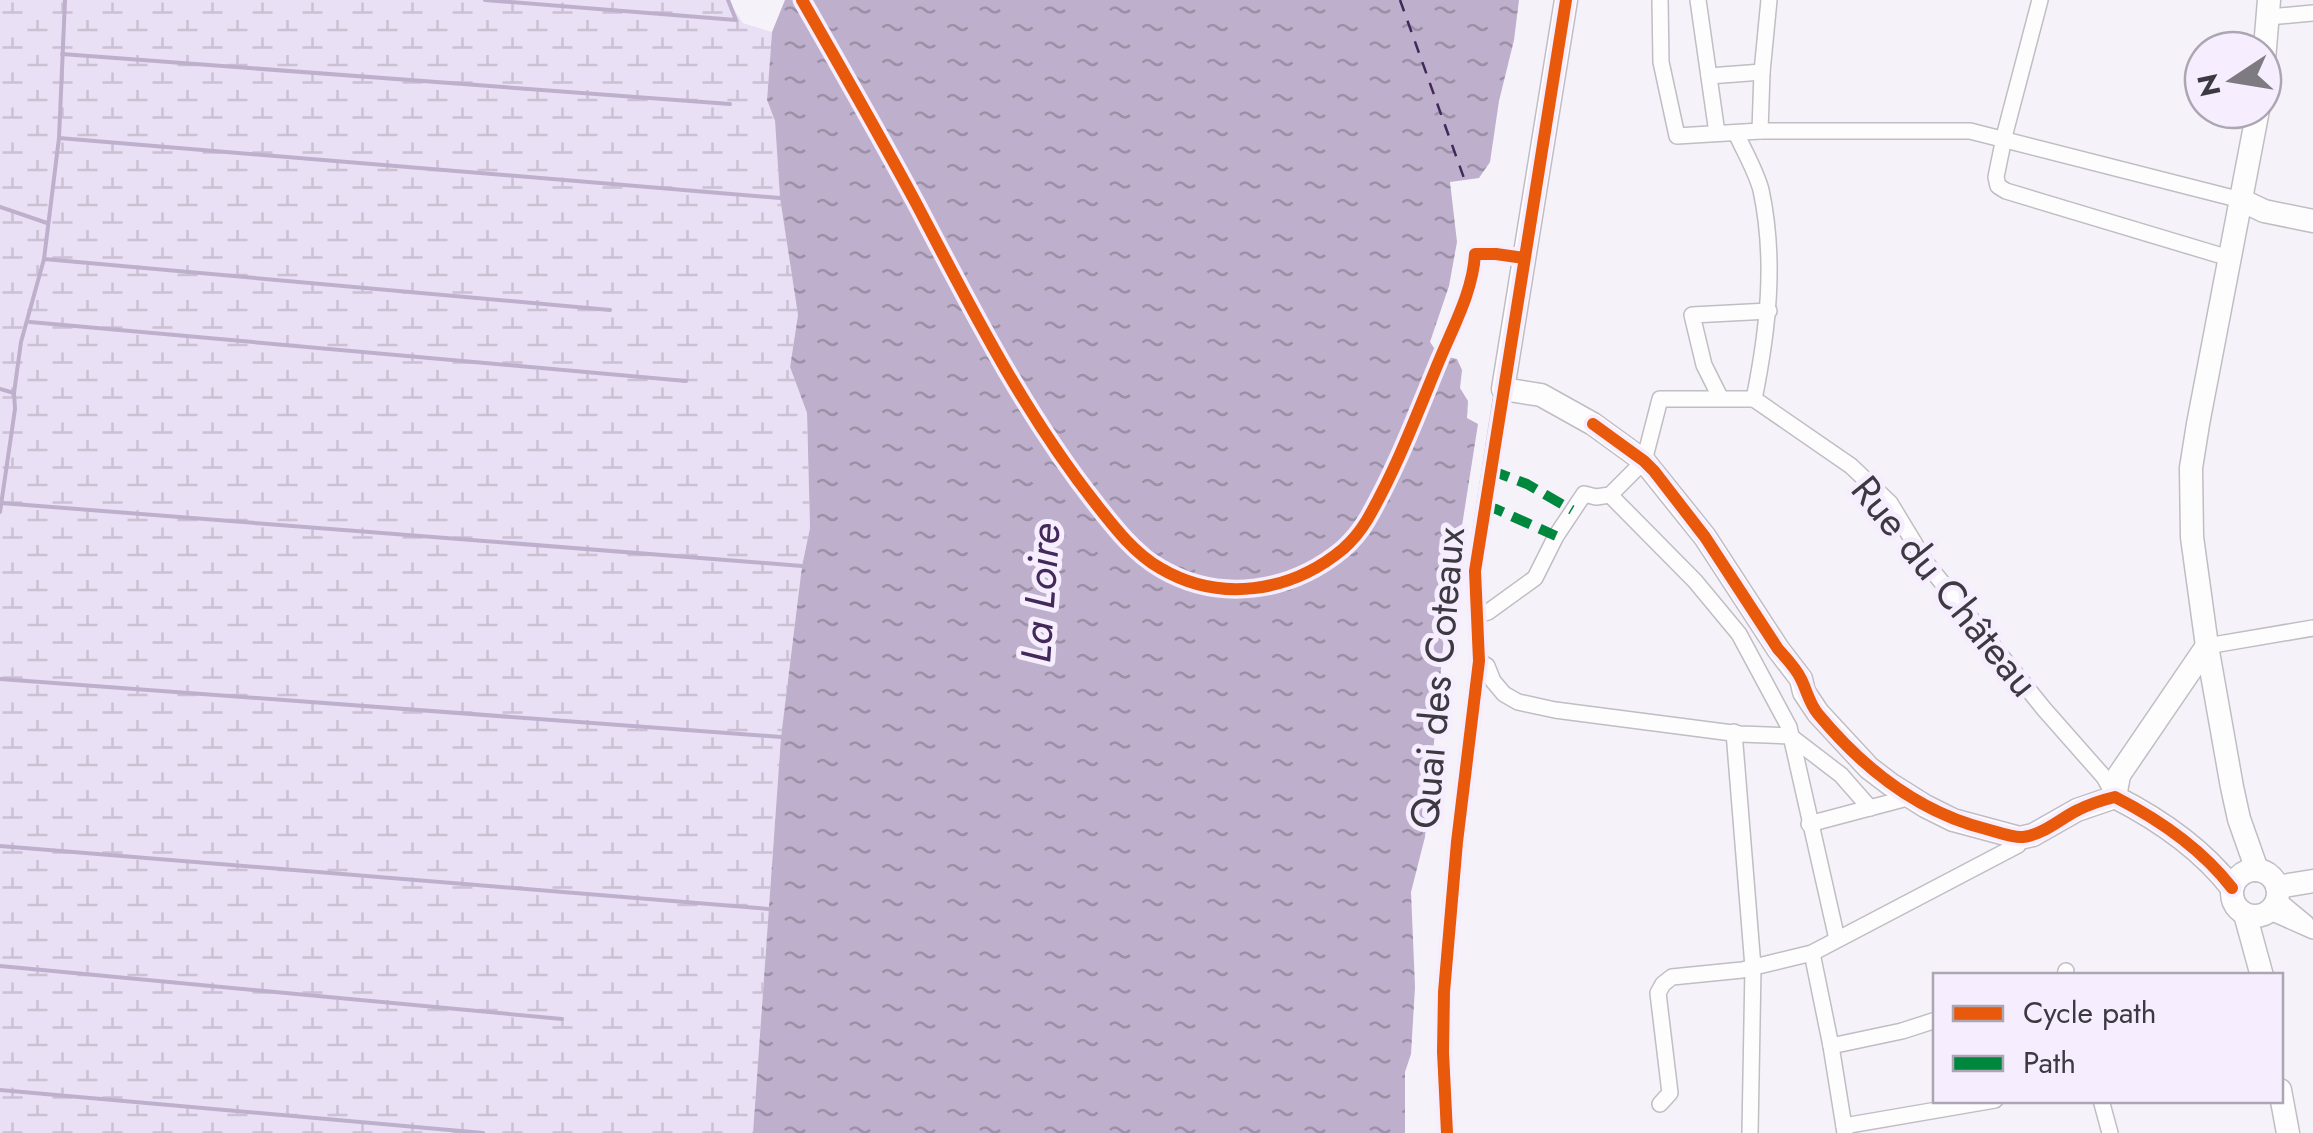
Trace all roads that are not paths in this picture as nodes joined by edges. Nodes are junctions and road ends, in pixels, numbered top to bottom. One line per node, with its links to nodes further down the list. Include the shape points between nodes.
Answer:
1 (1566, 0): 19 (street, Quai des Coteaux)
2 (1660, 0): 12 (street, via 1661,62 1677,136)
3 (1698, 0): 9 (street)
4 (1769, 0): 8 (street)
5 (2040, 0): 14 (street)
6 (2269, 9): 7 (street)
7 (2313, 12)
8 (1762, 72): 9 (street); 11 (street)
9 (1709, 76): 12 (street)
10 (2254, 130): 15 (street)
11 (1760, 131): 13 (street); 14 (street, via 1970,131)
12 (1717, 133): 13 (street)
13 (1736, 133): 18 (street, via 1760,188)
14 (2003, 140): 15 (street); 17 (street, via 1996,177 2006,191)
15 (2241, 200): 16 (street); 17 (street)
16 (2313, 222)
17 (2229, 258): 26 (street, via 2190,502)
18 (1769, 311): 20 (street, via 1692,315); 21 (street)
19 (1502, 389): 22 (street, via 1540,395); 24 (street, Quai des Coteaux, via 1474,571)
20 (1720, 398): 21 (street); 22 (street, via 1660,399)
21 (1754, 399): 31 (street, Rue du Château, via 1851,466 1890,502 1927,564)
22 (1644, 461): 23 (street); 30 (street, via 1705,537 1818,714 1869,768)
23 (1603, 496): 24 (street, via 1584,494 1535,578); 29 (street, via 1695,581 1740,634)
24 (1478, 615): 27 (street, Quai des Coteaux)
25 (2313, 628): 26 (street)
26 (2207, 646): 31 (street, via 2119,775); 35 (street)
27 (1479, 661): 28 (street, via 1518,702); 50 (street, Quai des Coteaux, via 1450,907 1443,1052)
28 (1734, 732): 29 (street); 41 (street)
29 (1790, 736): 32 (street, via 1841,775); 33 (street)
30 (1910, 797): 32 (street); 34 (street, via 1953,820)
31 (2115, 797): 34 (street); 35 (street, Rue du Château)
32 (1870, 808): 33 (street)
33 (1809, 824): 39 (street)
34 (2020, 838): 39 (street, via 2018,845)
35 (2243, 876): 37 (street, Rue du Château, via 2270,875); 37 (street, via 2236,906)
36 (2313, 882): 37 (street)
37 (2266, 905): 38 (street); 42 (street)
38 (2313, 930)
39 (1836, 939): 40 (street)
40 (1812, 952): 41 (street); 44 (street)
41 (1753, 967): 48 (street, via 1672,977 1662,984 1670,1093); 51 (street)
42 (2261, 967)
43 (1933, 1021): 44 (street)
44 (1831, 1046): 49 (street)
45 (1980, 1103): 49 (street)
46 (2102, 1103): 52 (street)
47 (2282, 1103): 53 (street)
48 (1660, 1104)
49 (1844, 1130)
50 (1447, 1133)
51 (1750, 1133)
52 (2110, 1133)
53 (2288, 1133)

